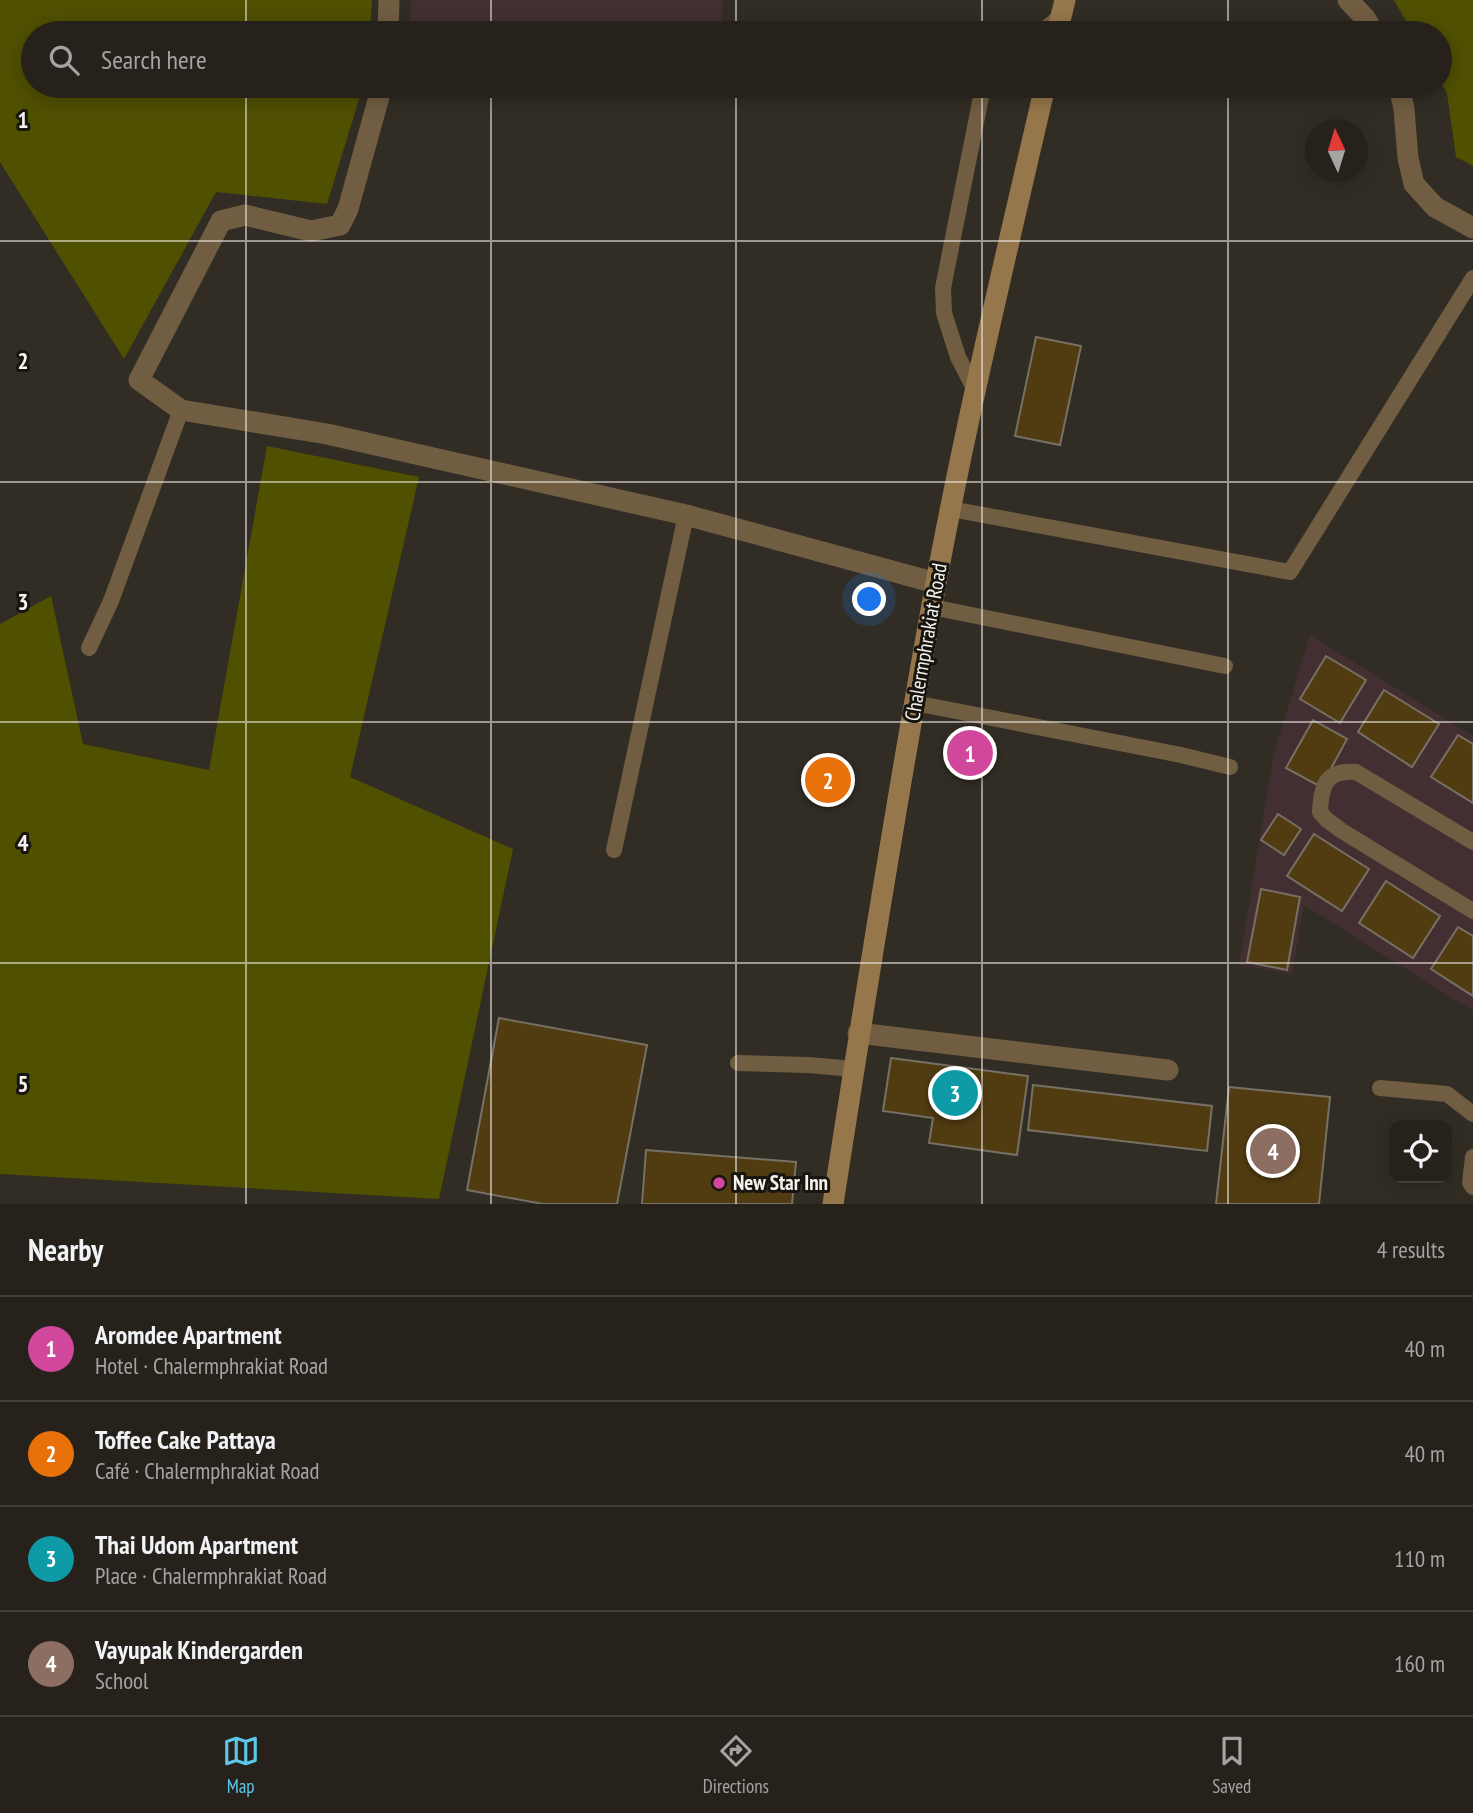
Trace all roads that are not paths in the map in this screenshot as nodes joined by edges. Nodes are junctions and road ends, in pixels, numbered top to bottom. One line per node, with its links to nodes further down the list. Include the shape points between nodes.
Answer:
1 (389, 0): 3 (street)
2 (1348, 0): 4 (street)
3 (388, 21)
4 (1367, 21)
5 (379, 98): 12 (street, via 340,225 311,231 244,215 221,221 139,380)
6 (981, 98): 11 (lane, via 943,288 944,313)
7 (1042, 98): 11 (street, Chalermphrakiat Road)
8 (1402, 98): 9 (street, via 1414,184 1435,207)
9 (1473, 228)
10 (1473, 278): 13 (lane, via 1290,572)
11 (975, 390): 13 (street, Chalermphrakiat Road)
12 (181, 410): 14 (street, via 327,434); 17 (lane, via 111,601)
13 (951, 509): 15 (street, Chalermphrakiat Road)
14 (686, 515): 15 (street); 22 (lane)
15 (936, 583): 16 (street, Chalermphrakiat Road)
16 (932, 607): 18 (lane); 19 (street, Chalermphrakiat Road)
17 (89, 648)
18 (1225, 666)
19 (915, 703): 20 (lane); 24 (street, Chalermphrakiat Road)
20 (1230, 767)
21 (1473, 842): 23 (lane, via 1356,772 1331,775 1321,795 1320,812 1327,820)
22 (614, 850)
23 (1473, 911)
24 (858, 1033): 26 (street, Chalermphrakiat Road); 27 (street)
25 (738, 1063): 26 (lane)
26 (854, 1069): 32 (street, Chalermphrakiat Road)
27 (1168, 1070)
28 (1380, 1088): 29 (lane, via 1447,1094)
29 (1473, 1114)
30 (1473, 1157): 31 (lane)
31 (1473, 1187)
32 (833, 1204)

